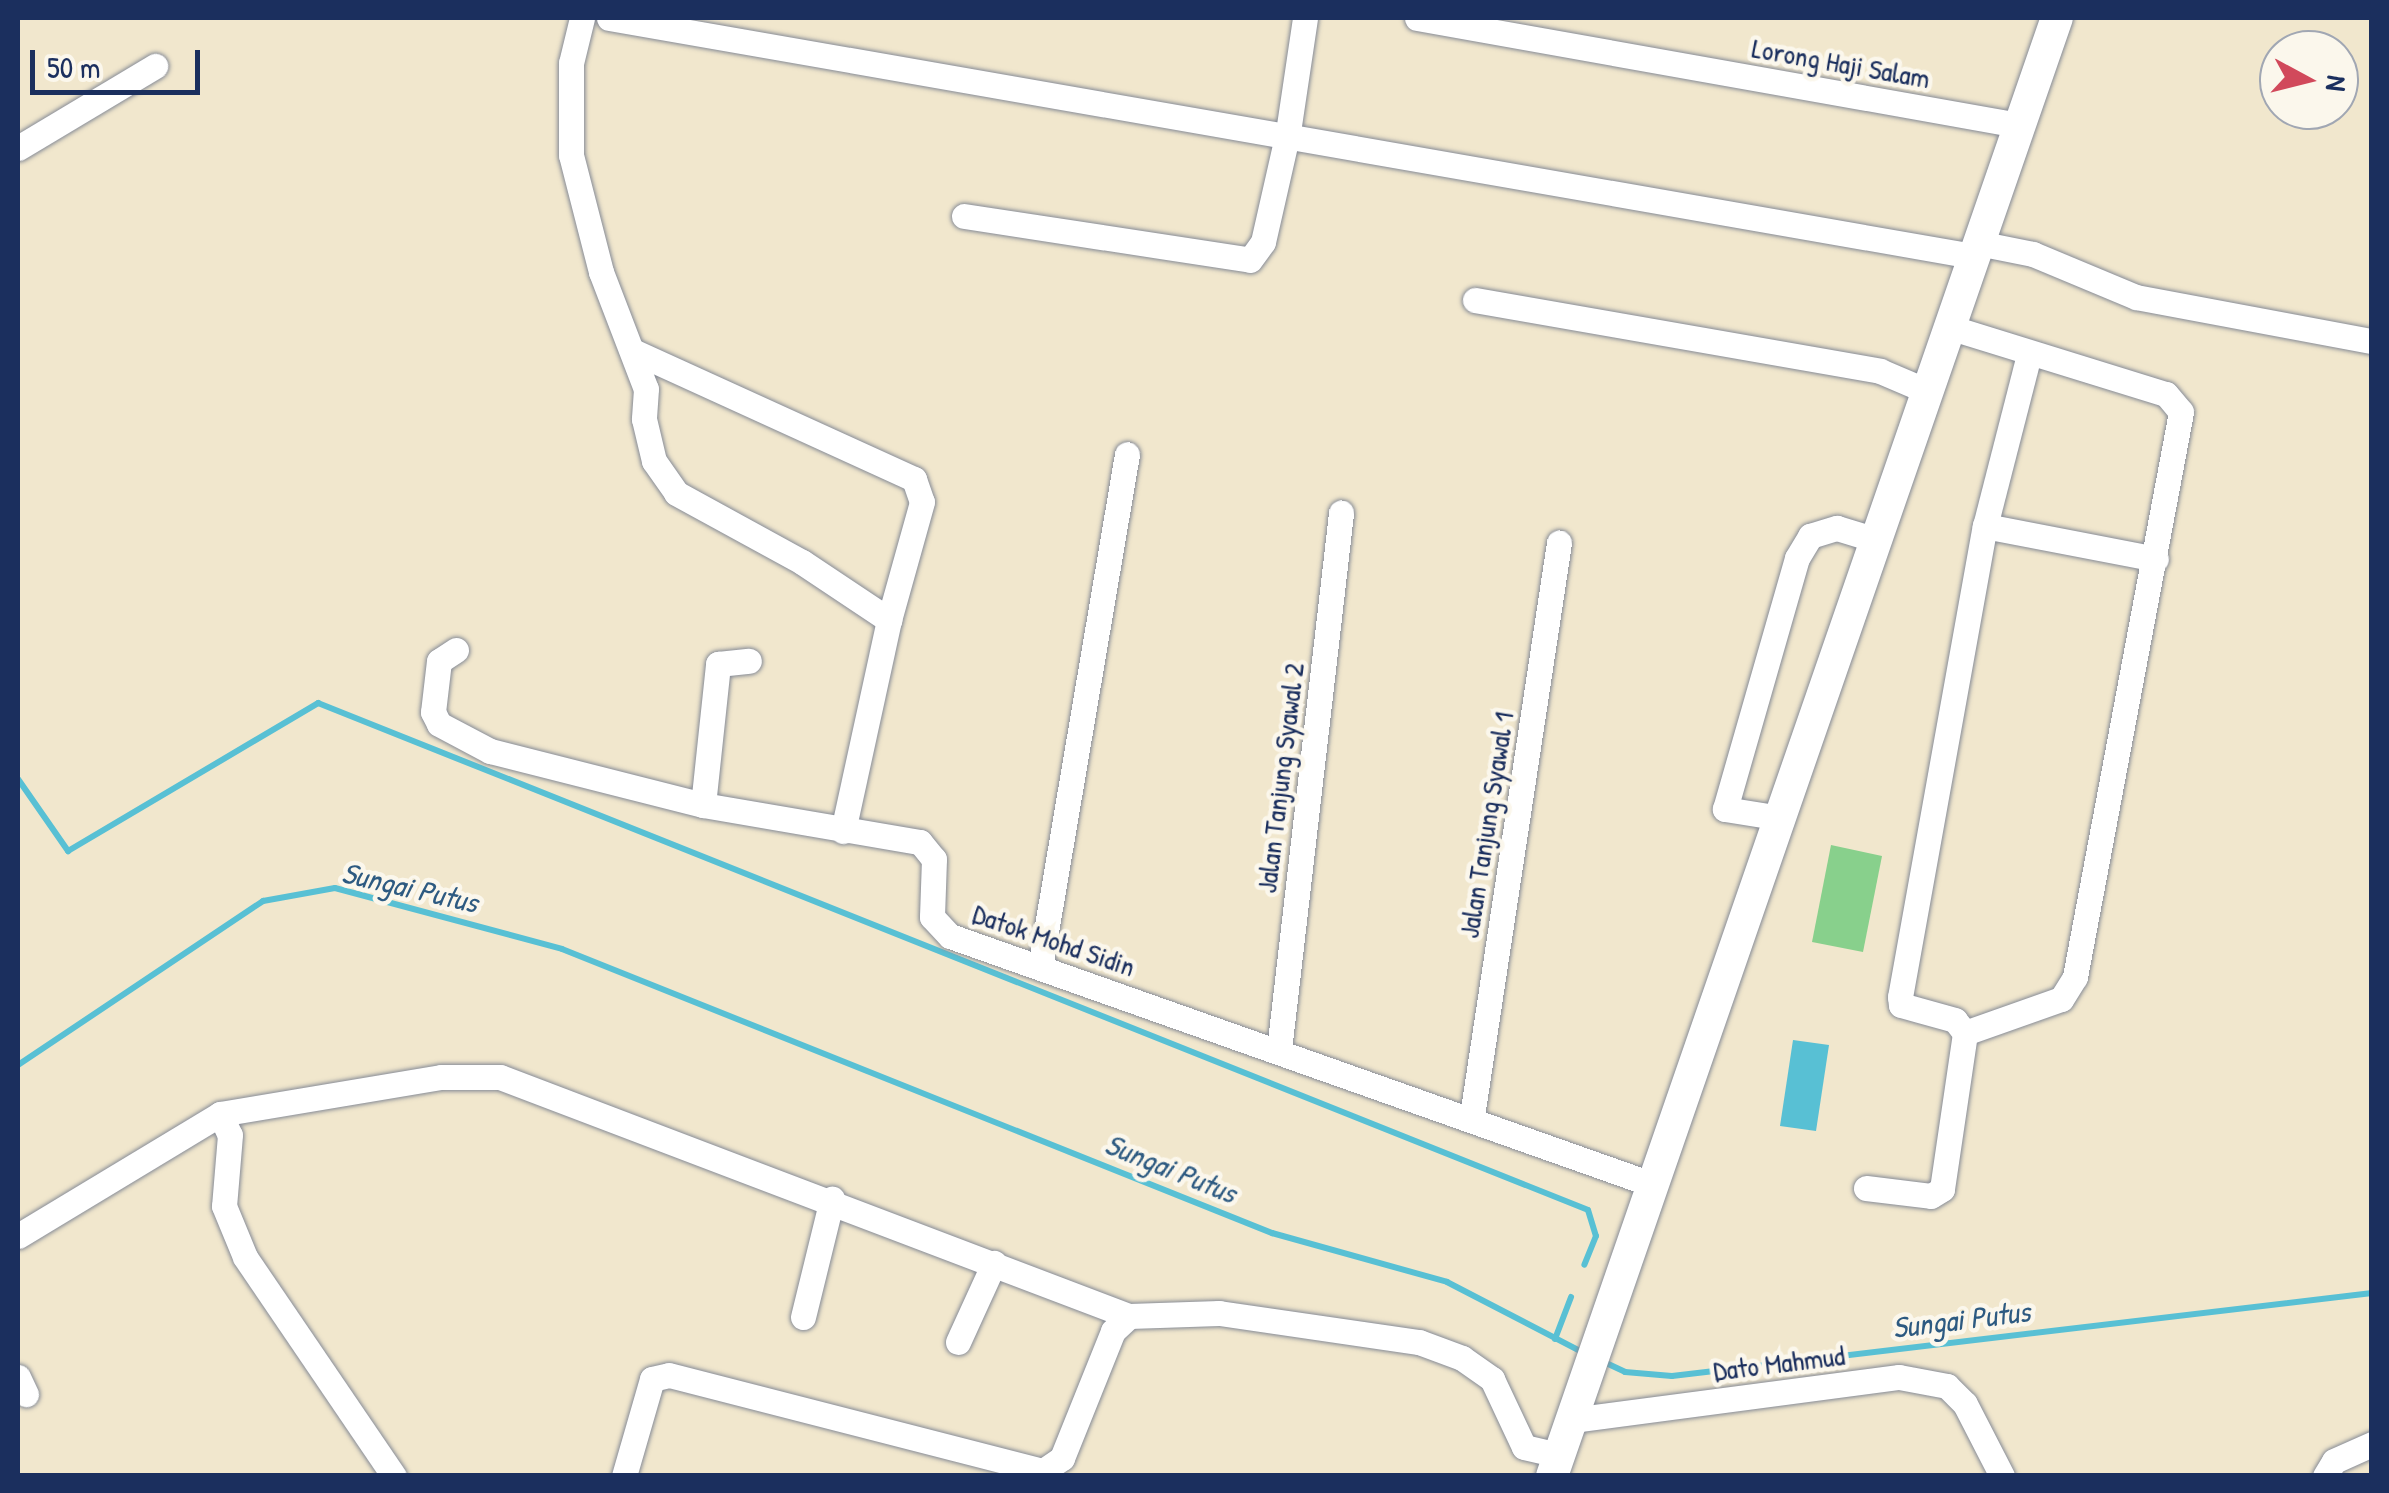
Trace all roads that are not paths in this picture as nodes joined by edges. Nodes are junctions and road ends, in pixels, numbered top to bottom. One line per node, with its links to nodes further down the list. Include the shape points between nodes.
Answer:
1 (582, 18): 15 (street, via 572,64 571,155 596,256)
2 (609, 18): 8 (street)
3 (1305, 18): 8 (street)
4 (1417, 18): 7 (street, Lorong Haji Salam)
5 (2057, 18): 7 (main road)
6 (155, 66): 9 (street)
7 (2018, 125): 11 (main road)
8 (1288, 132): 10 (street, via 1263,242 1250,260); 11 (street)
9 (18, 148)
10 (964, 216)
11 (1976, 250): 13 (main road); 14 (street, via 2033,254 2136,296)
12 (1475, 300): 17 (street, via 1880,372)
13 (1949, 328): 16 (street); 17 (main road)
14 (2372, 341)
15 (633, 351): 24 (street, via 646,389 646,441 676,493 802,562); 24 (street, via 914,479 922,502)
16 (2029, 355): 20 (street); 23 (street, via 2176,400 2181,412)
17 (1927, 390): 21 (main road)
18 (1127, 454): 30 (street)
19 (1341, 514): 32 (street, Jalan Tanjung Syawal 2)
20 (1985, 526): 23 (street); 31 (street, via 1900,996 1901,1006 1955,1020)
21 (1876, 540): 28 (main road); 28 (street, via 1837,528 1810,536 1797,558 1725,809)
22 (1559, 543): 34 (street, Jalan Tanjung Syawal 1)
23 (2156, 559): 31 (street, via 2075,977 2061,999)
24 (888, 620): 29 (street)
25 (456, 650): 27 (street, Datok Mohd Sidin, via 440,662 432,712 439,724 490,751)
26 (749, 661): 27 (street, via 718,664)
27 (703, 805): 29 (street, Datok Mohd Sidin)
28 (1781, 818): 35 (main road)
29 (844, 831): 30 (street, Datok Mohd Sidin, via 929,847 938,926)
30 (1040, 966): 32 (street, Datok Mohd Sidin)
31 (1965, 1032): 36 (street, via 1942,1189 1931,1196)
32 (1279, 1050): 34 (street, Datok Mohd Sidin)
33 (220, 1114): 37 (street, via 440,1077 500,1077); 38 (street); 47 (street, via 230,1135 224,1206 245,1258)
34 (1472, 1116): 35 (street, Datok Mohd Sidin)
35 (1654, 1185): 43 (main road)
36 (1866, 1188)
37 (832, 1199): 39 (street); 40 (street)
38 (18, 1236)
39 (994, 1263): 41 (street); 42 (street)
40 (803, 1316)
41 (1129, 1316): 45 (street, via 1219,1313 1419,1342 1462,1358 1492,1380 1524,1447); 46 (street, via 1114,1331 1062,1458)
42 (958, 1342)
43 (1572, 1420): 45 (main road); 49 (street, Dato Mahmud, via 1899,1378 1947,1386 1965,1404)
44 (2372, 1444): 50 (street, via 2334,1461)
45 (1555, 1465)
46 (1043, 1473): 48 (street, via 669,1374 652,1379)
47 (394, 1476)
48 (624, 1476)
49 (2002, 1476)
50 (2325, 1476)

